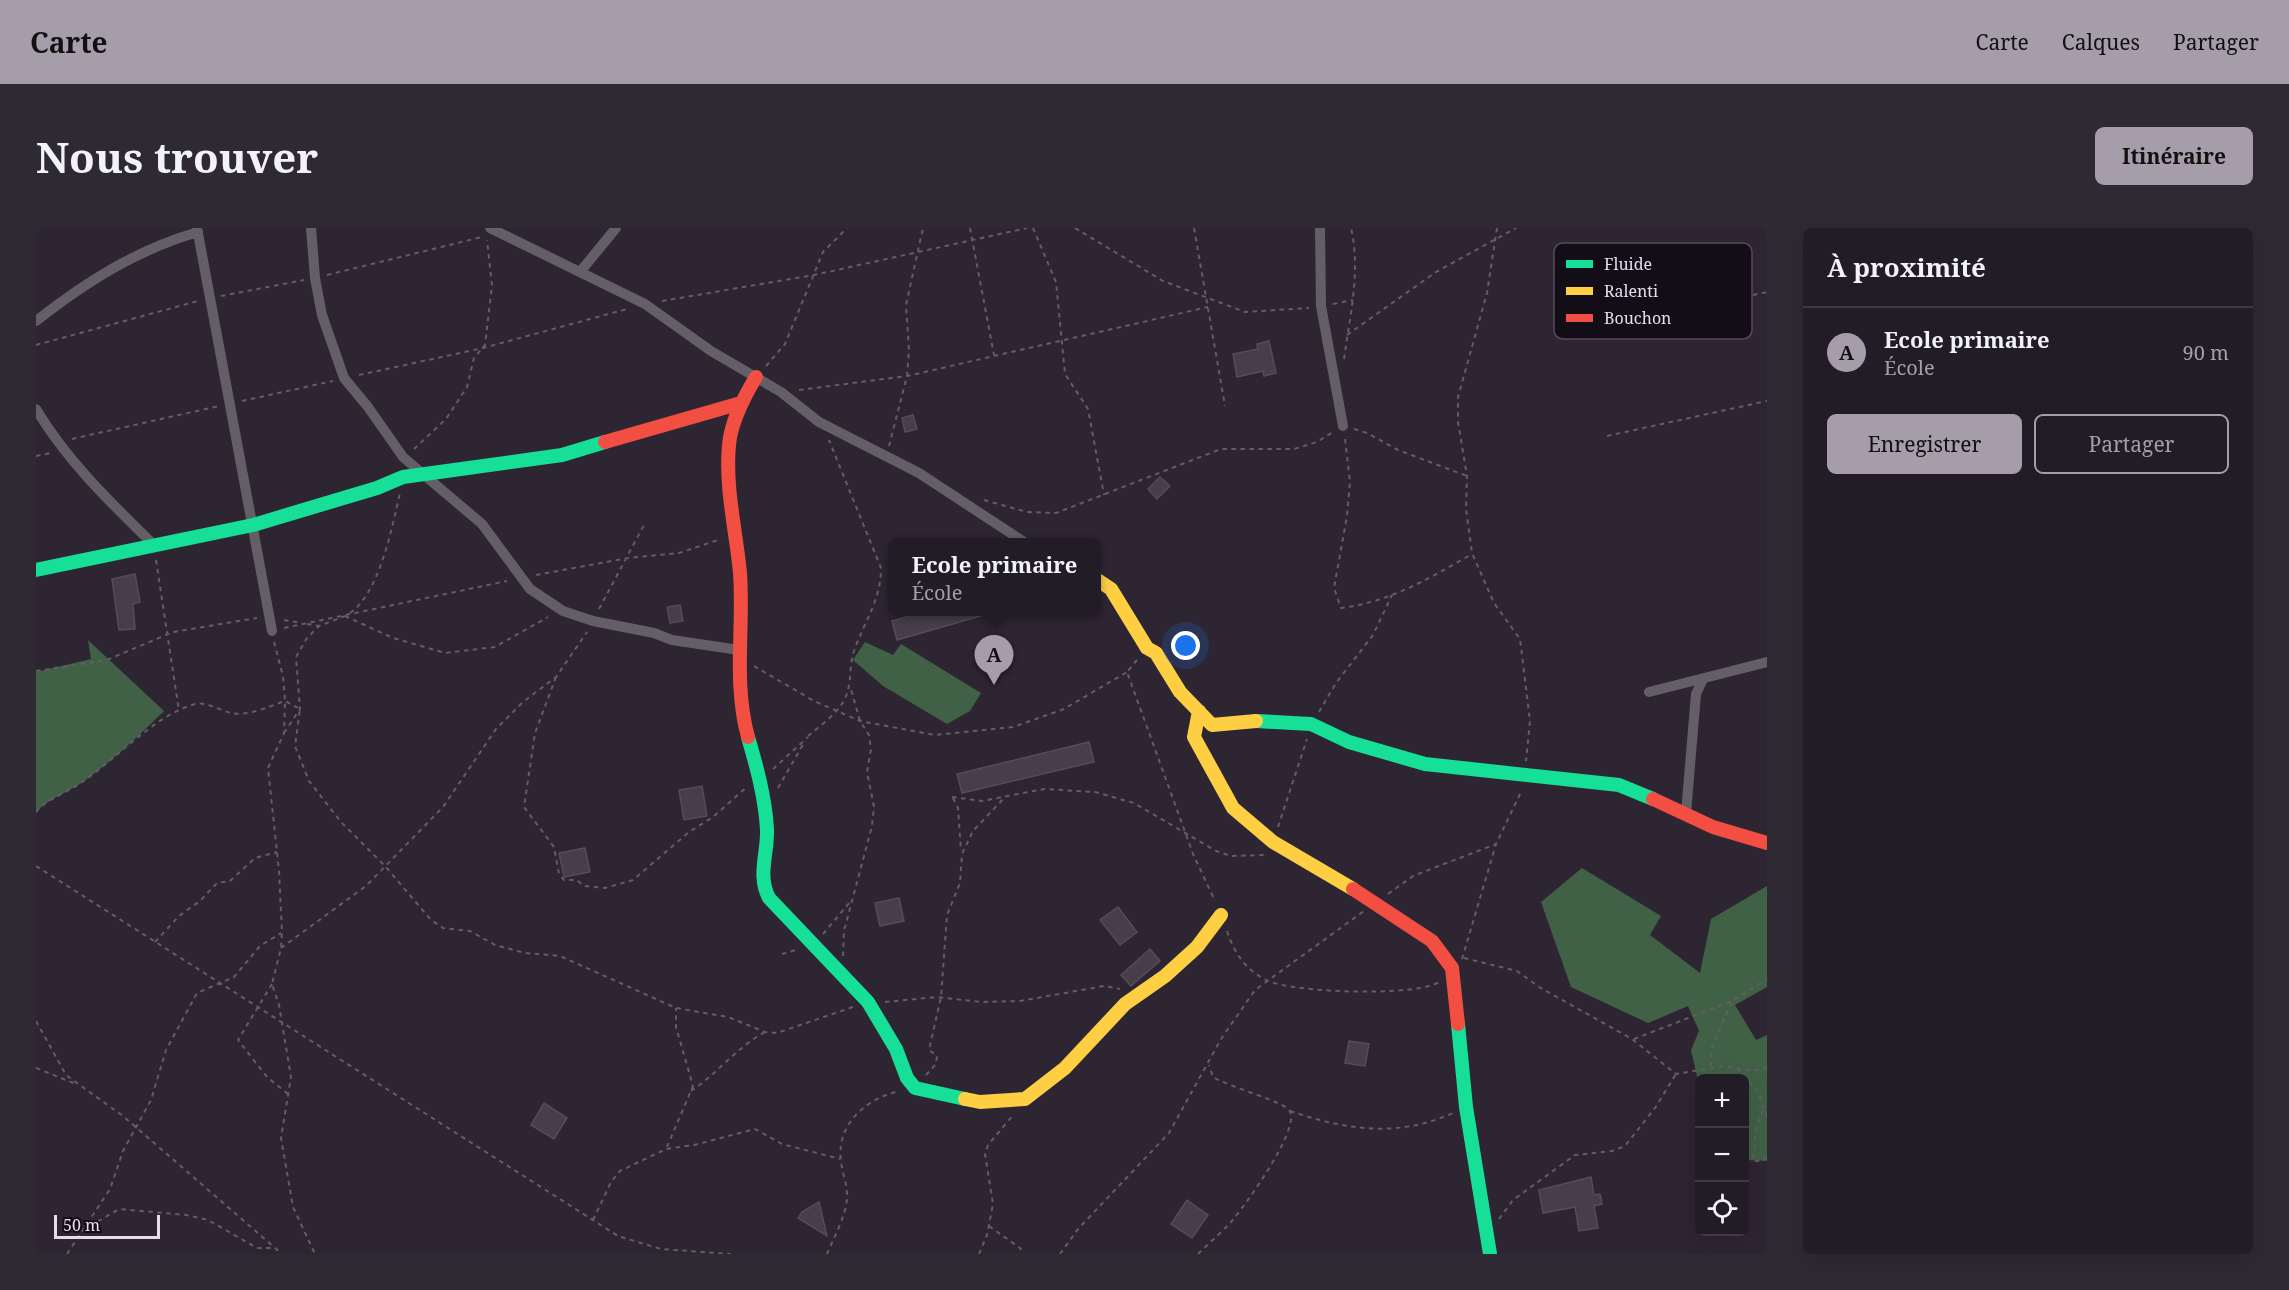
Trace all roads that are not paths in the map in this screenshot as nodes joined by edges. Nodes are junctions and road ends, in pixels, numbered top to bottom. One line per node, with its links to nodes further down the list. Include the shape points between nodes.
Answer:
1 (311, 228): 12 (street, via 315,278 327,336 344,378)
2 (616, 228): 6 (street)
3 (1320, 228): 11 (street, via 1321,306)
4 (197, 230): 7 (street, via 116,264); 13 (street)
5 (494, 230): 6 (street)
6 (580, 272): 8 (street, via 645,304 711,351)
7 (36, 321)
8 (756, 377): 9 (street); 14 (street, via 819,422 919,473)
9 (741, 402): 12 (street, via 562,455); 19 (street, via 729,443 740,575)
10 (36, 409): 15 (street, via 60,447 91,483)
11 (1343, 426)
12 (420, 474): 13 (street); 19 (street, via 482,524 530,589 563,611 672,640)
13 (253, 525): 15 (street); 18 (street)
14 (1016, 538)
15 (154, 545): 16 (street)
16 (36, 570)
17 (1101, 582): 23 (street, via 1111,589 1147,648 1156,653 1180,692)
18 (271, 625)
19 (739, 650): 26 (street, via 744,722 767,813 762,885 769,898 868,1002 915,1088 980,1102 1025,1100 1065,1068 1138,993 1197,947)
20 (1767, 662): 21 (street)
21 (1703, 679): 22 (street); 24 (street, via 1696,694)
22 (1649, 692)
23 (1199, 711): 24 (street, via 1212,725 1266,720 1311,724 1349,742 1425,764 1619,785); 27 (street, via 1194,737 1233,808 1273,842 1376,902 1432,941 1452,968 1466,1107)
24 (1686, 813): 25 (street, via 1713,827)
25 (1767, 843)
26 (1221, 915)
27 (1490, 1254)

